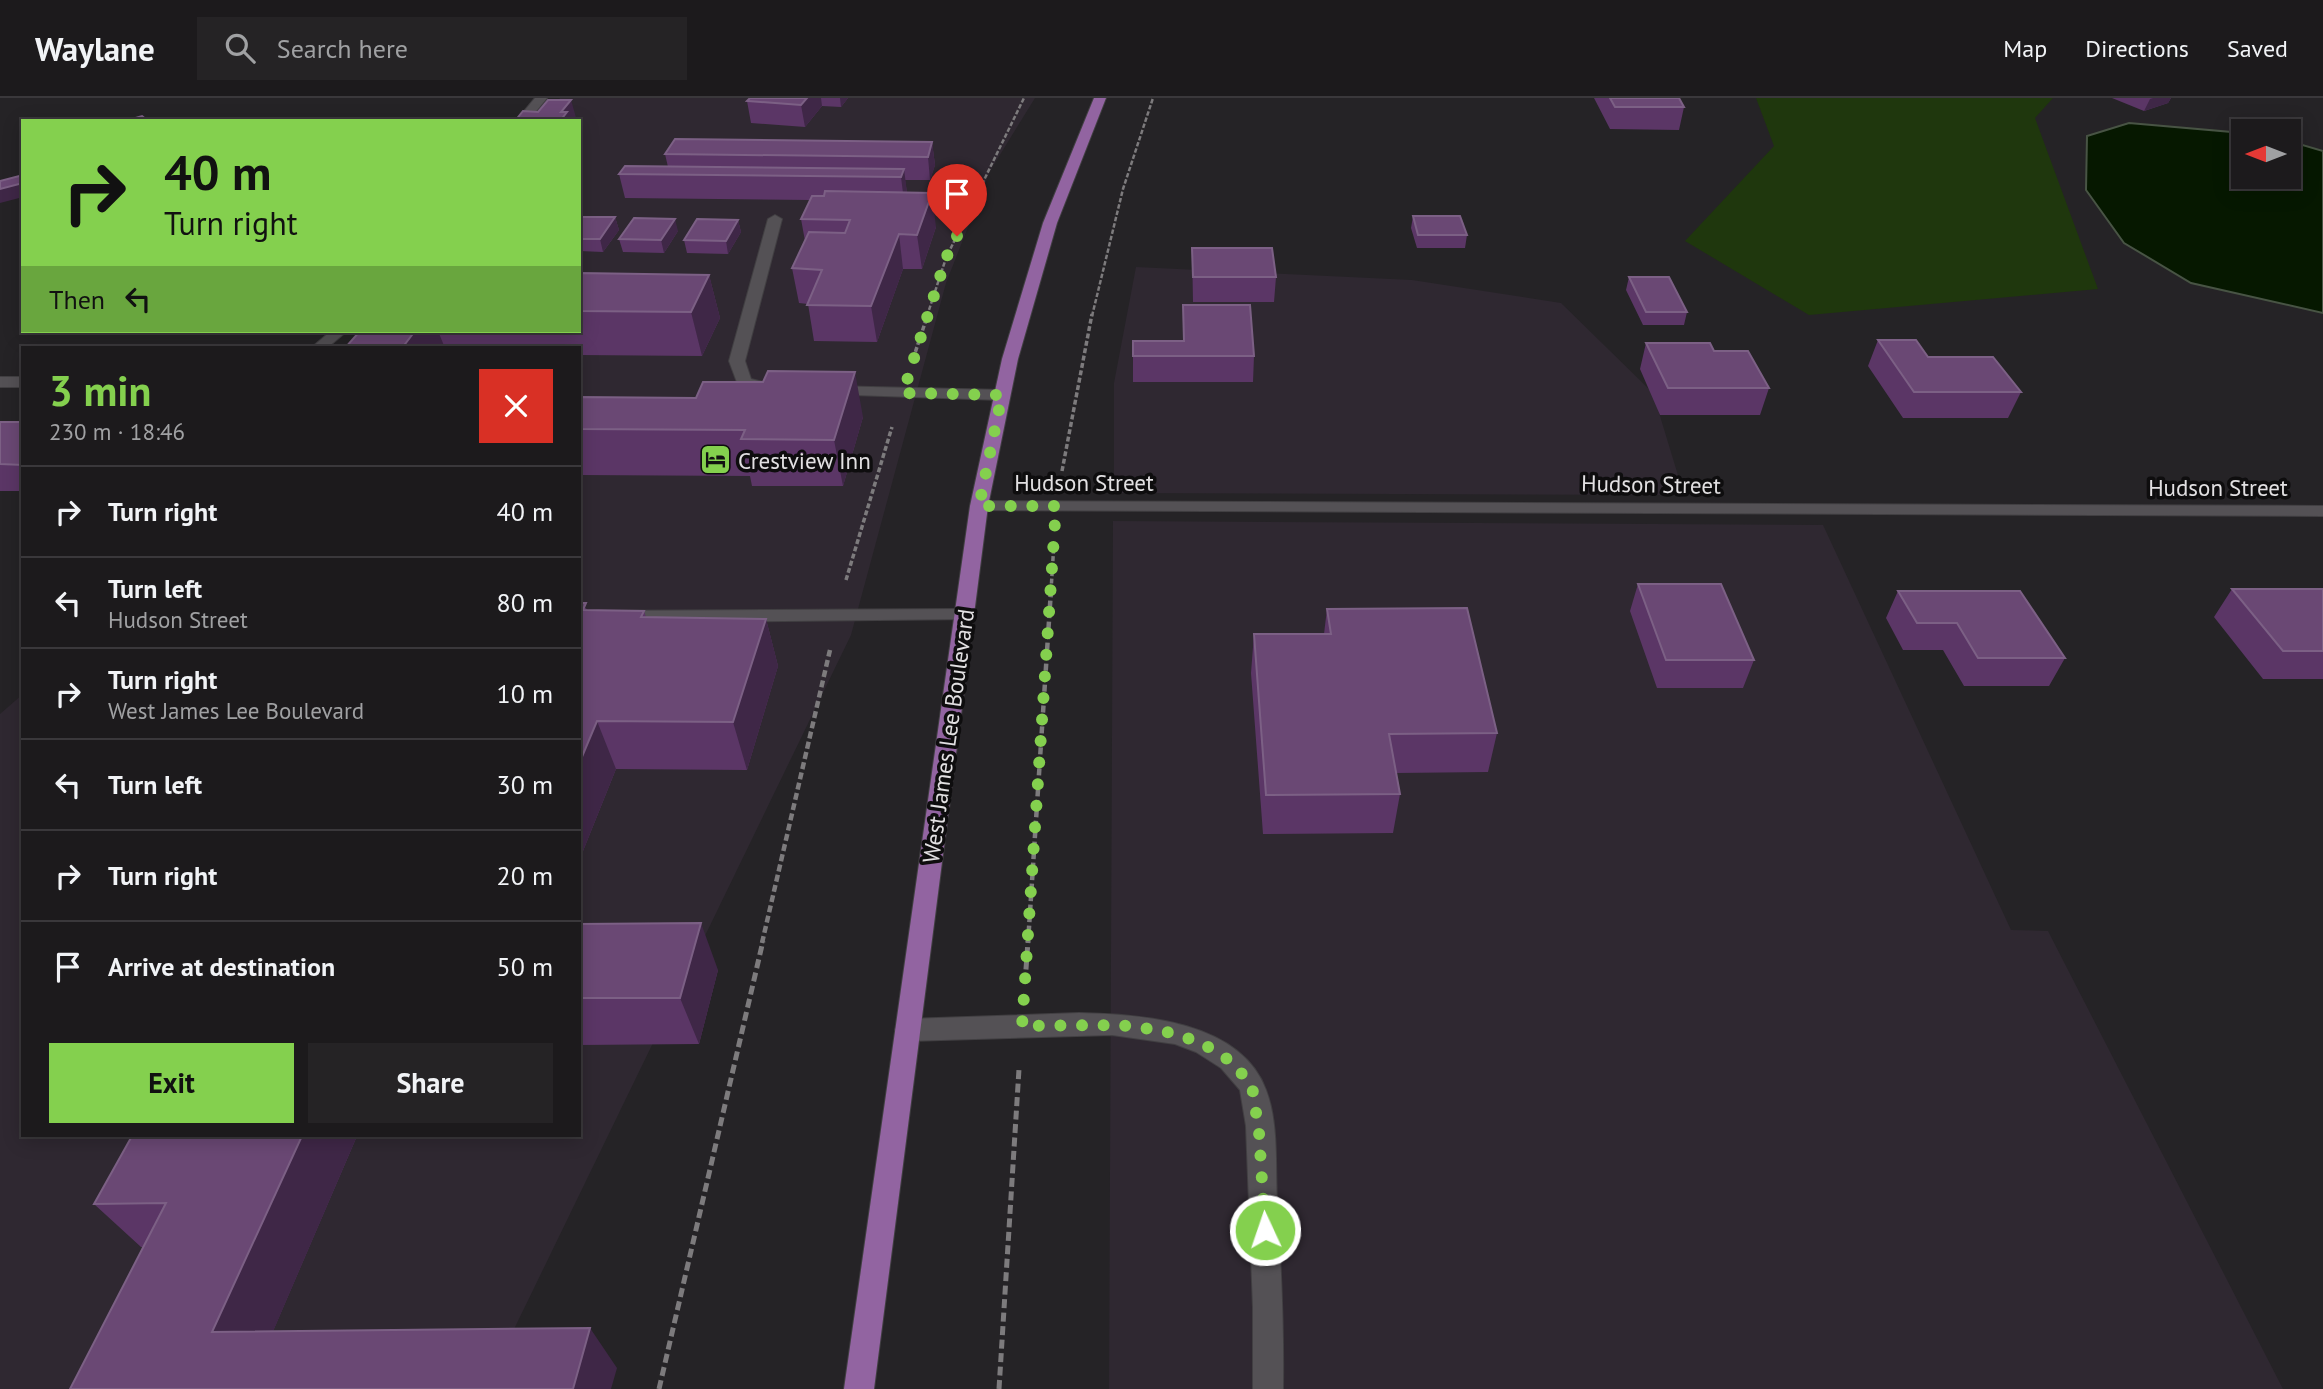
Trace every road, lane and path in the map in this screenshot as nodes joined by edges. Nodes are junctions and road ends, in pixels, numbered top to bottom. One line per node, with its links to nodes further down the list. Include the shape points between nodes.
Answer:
1 (541, 98): 5 (street)
2 (1024, 98): 11 (path, via 946,258)
3 (1100, 98): 12 (main road, West James Lee Boulevard, via 1050,223)
4 (1153, 98): 14 (path, via 1129,160 1089,323)
5 (524, 119)
6 (775, 219): 11 (street, via 737,361 744,382 767,389)
7 (337, 333): 8 (street)
8 (321, 346)
9 (0, 382): 10 (street)
10 (21, 382)
11 (903, 393): 12 (street); 16 (path, via 851,557)
12 (1002, 395): 13 (main road, West James Lee Boulevard)
13 (979, 506): 14 (street, Hudson Street); 17 (main road, West James Lee Boulevard)
14 (1056, 506): 15 (street, Hudson Street); 19 (path)
15 (2323, 511)
16 (838, 615): 17 (street); 18 (street); 21 (path)
17 (964, 615): 20 (main road, West James Lee Boulevard)
18 (581, 617)
19 (1022, 1026): 20 (street); 23 (path); 24 (street, via 1118,1025 1160,1030 1200,1042 1232,1062 1252,1086 1259,1132 1270,1329)
20 (908, 1030): 22 (main road, West James Lee Boulevard)
21 (659, 1389)
22 (859, 1389)
23 (999, 1389)
24 (1268, 1389)

